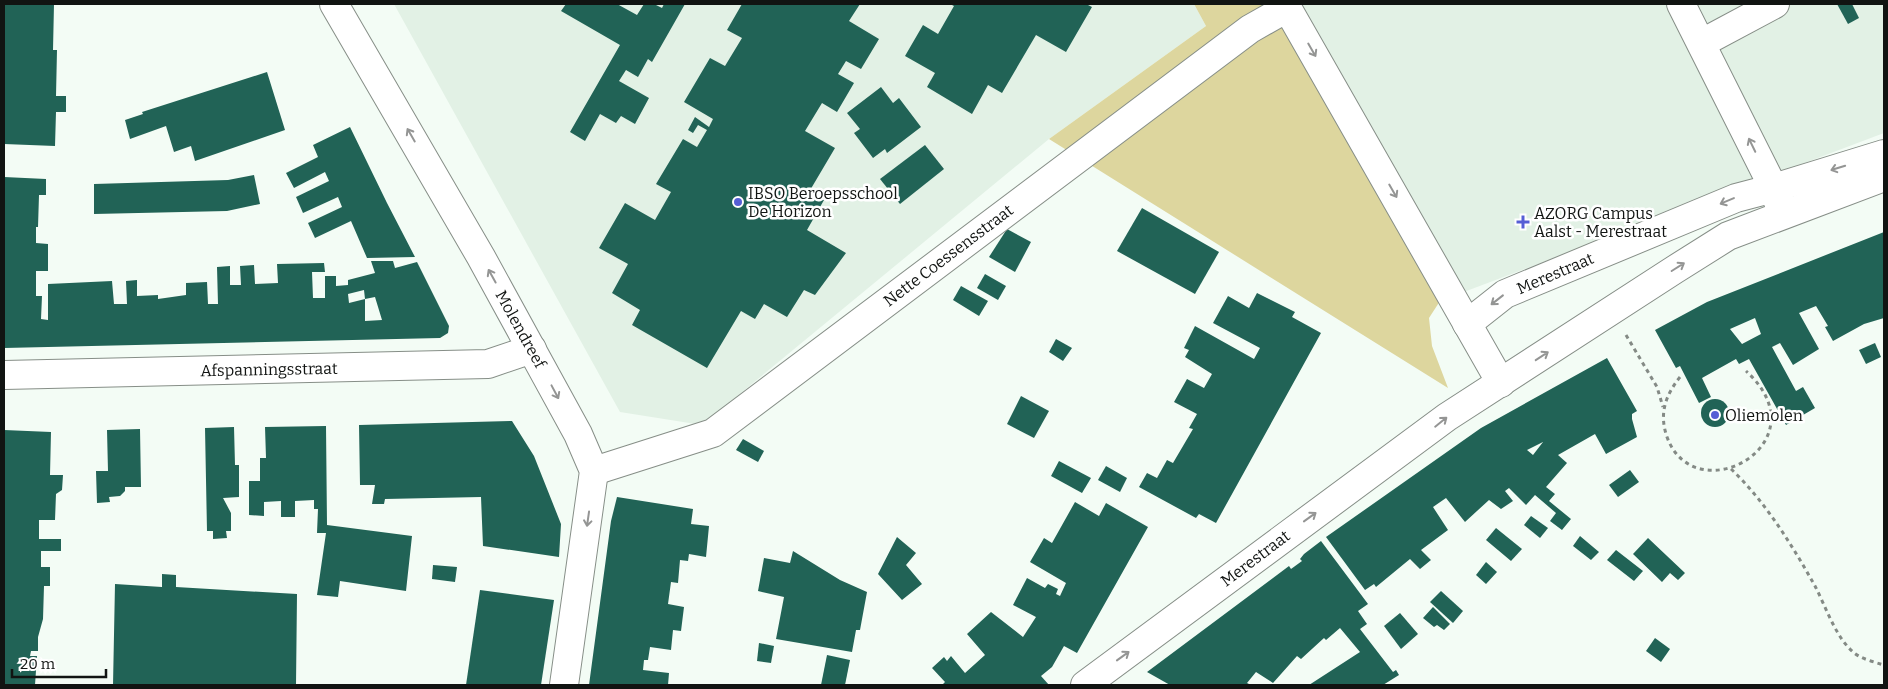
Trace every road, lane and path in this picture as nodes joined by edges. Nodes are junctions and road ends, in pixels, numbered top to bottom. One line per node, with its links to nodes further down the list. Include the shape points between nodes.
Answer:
1 (334, 4): 12 (street, Molendreef, one-way to 1, via 482,257)
2 (1681, 4): 5 (street)
3 (1775, 4): 5 (street)
4 (1286, 6): 11 (street, one-way to 11); 19 (street, Nette Coessensstraat, via 1250,29 713,434)
5 (1702, 43): 8 (street, one-way to 5)
6 (1884, 154): 8 (street, Merestraat, one-way to 8)
7 (1884, 177): 9 (street, Merestraat)
8 (1774, 188): 9 (street); 11 (street, Merestraat, one-way to 11, via 1736,198 1505,294)
9 (1783, 215): 10 (street, Merestraat, one-way to 9, via 1728,236)
10 (1612, 310): 16 (street, Merestraat, one-way to 10); 17 (path, via 1657,387)
11 (1467, 324): 16 (street)
12 (532, 350): 14 (street, Afspanningsstraat, via 488,364); 19 (street, Molendreef, one-way to 19, via 578,434)
13 (1746, 371): 18 (path, via 1763,390 1771,416 1768,433 1760,449)
14 (4, 375)
15 (1680, 377): 17 (path, via 1669,391)
16 (1502, 383): 22 (street, Merestraat, one-way to 16, via 1447,417)
17 (1663, 408): 18 (path, via 1663,426 1681,457 1696,467 1713,471)
18 (1731, 469): 20 (path, via 1752,488 1770,515 1814,585 1842,639 1853,652)
19 (594, 471): 21 (street, one-way to 21)
20 (1884, 665)
21 (564, 685)
22 (1085, 685)

